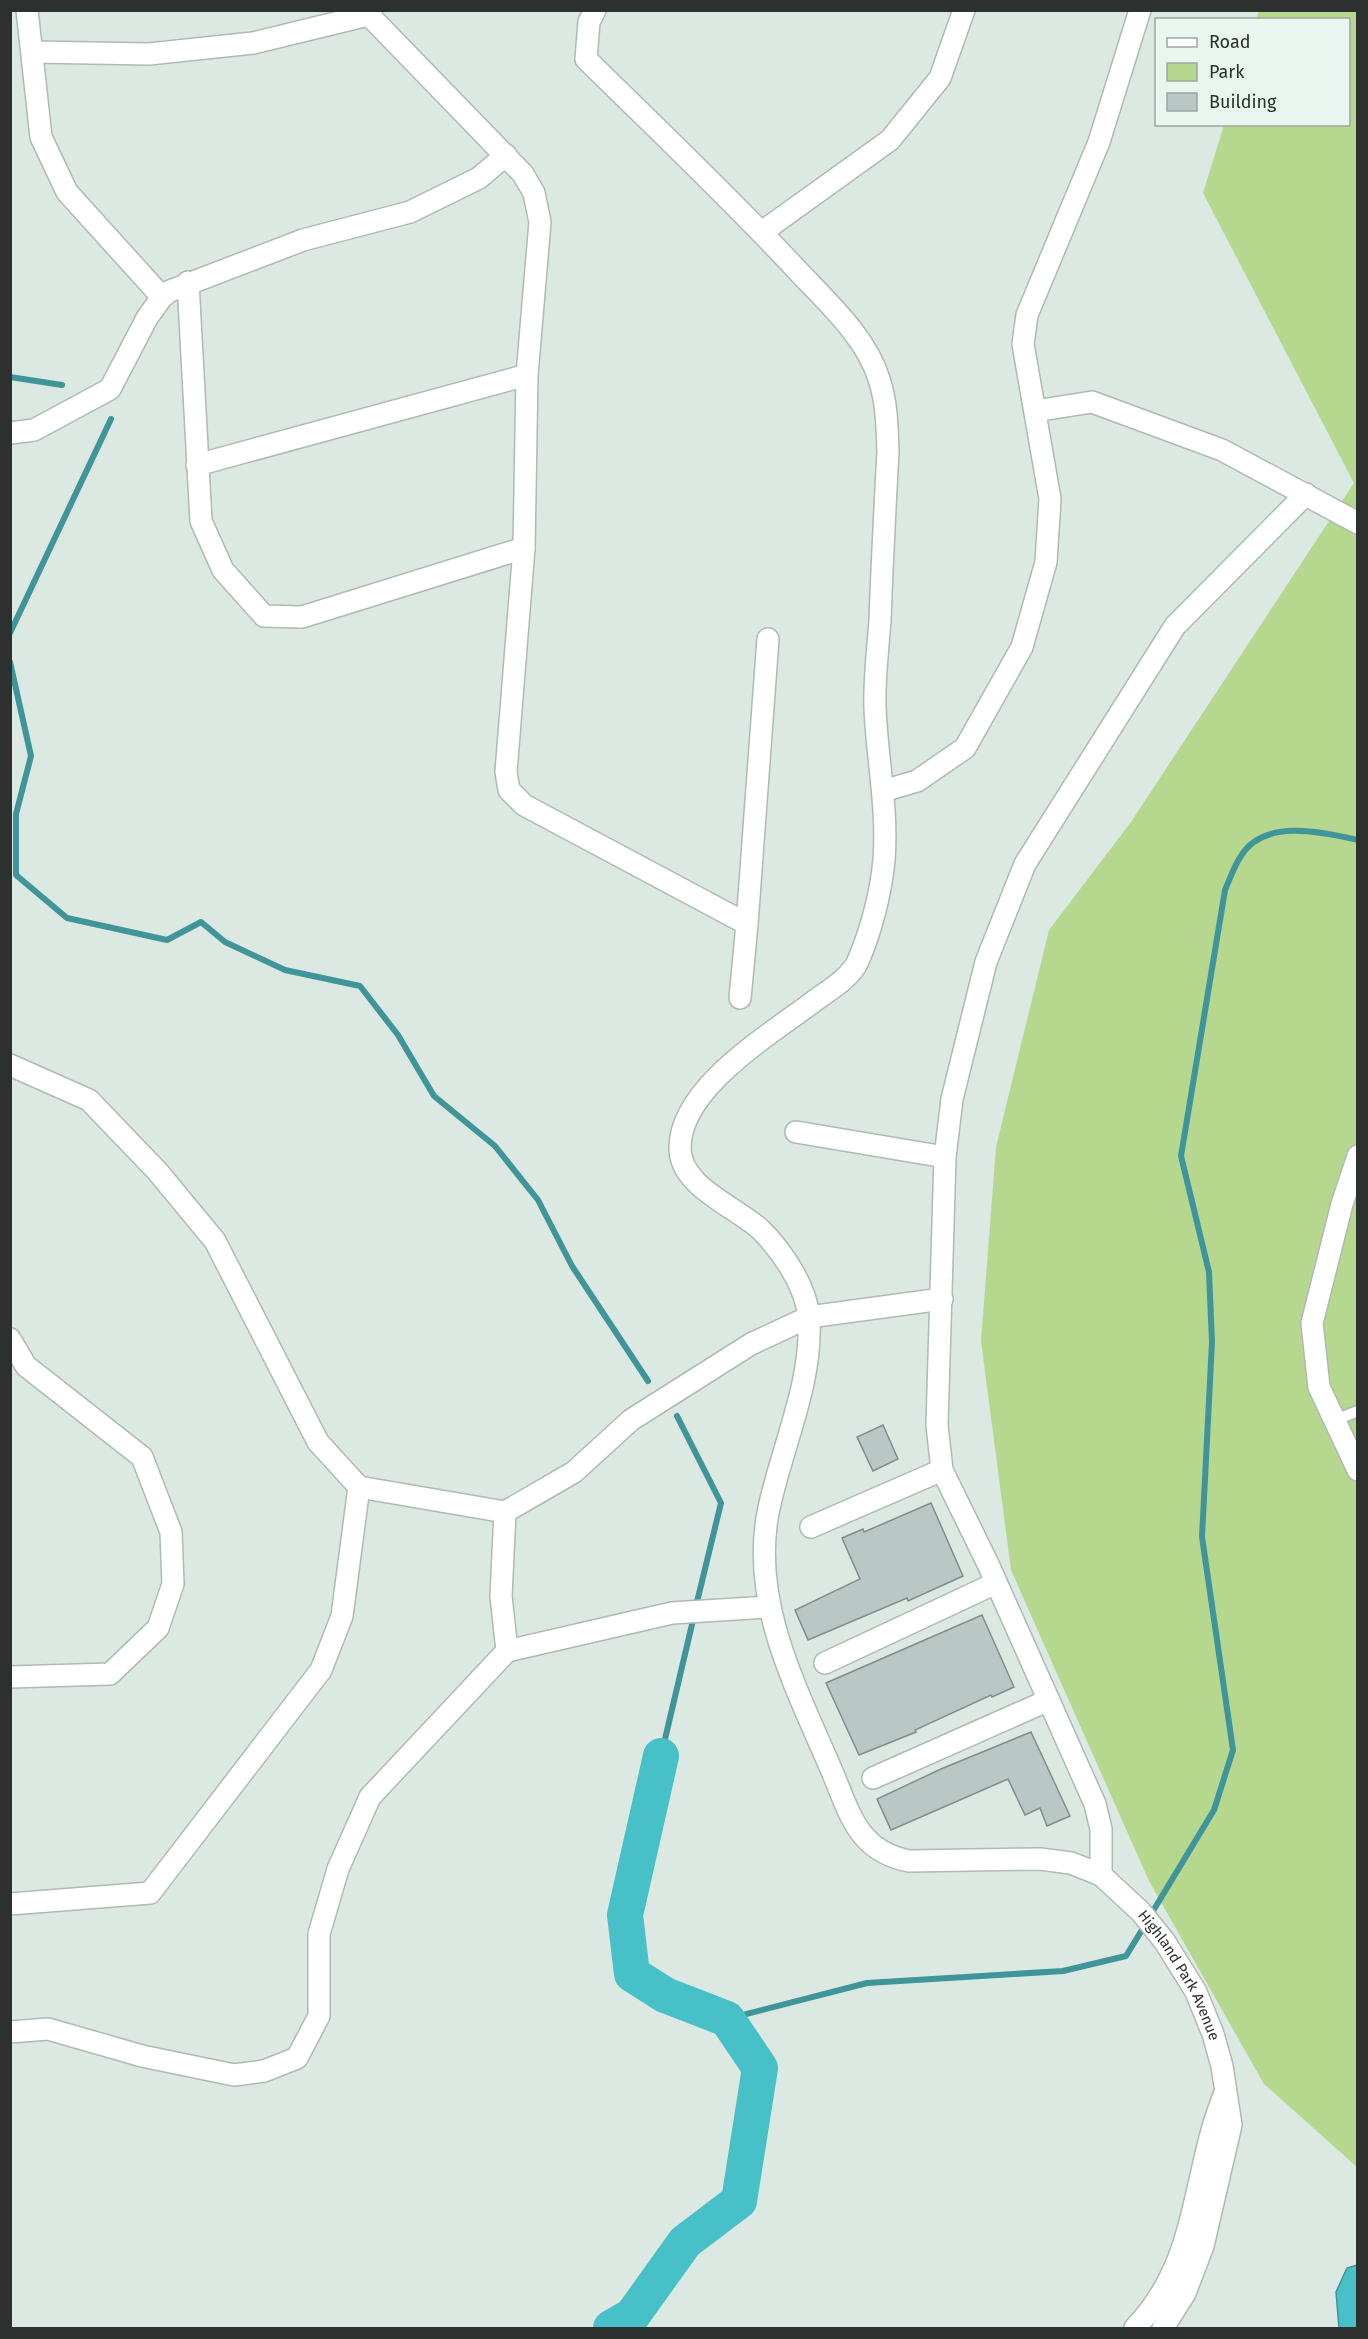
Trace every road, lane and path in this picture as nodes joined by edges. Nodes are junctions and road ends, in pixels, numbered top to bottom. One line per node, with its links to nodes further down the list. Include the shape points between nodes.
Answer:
1 (27, 10): 6 (street)
2 (595, 10): 8 (street, via 586,59)
3 (964, 10): 8 (street, via 940,78 890,140)
4 (1140, 10): 12 (street, via 1099,142 1027,315 1023,344)
5 (366, 13): 6 (street, via 253,43 149,54); 7 (street)
6 (33, 52): 10 (street, via 41,137 67,192)
7 (506, 155): 9 (street, via 479,178 410,213 303,240); 11 (street, via 534,193 540,222)
8 (762, 232): 19 (street, via 856,337 879,379 887,416 888,451 875,706)
9 (188, 282): 10 (street); 14 (street)
10 (162, 297): 13 (street, via 110,389 34,430)
11 (527, 375): 14 (street); 17 (street)
12 (1035, 411): 15 (street, via 1092,402 1222,450); 19 (street, via 1050,499 1046,562 1022,647 965,748 917,781)
13 (10, 433)
14 (197, 465): 17 (street, via 201,521 223,570 264,616 303,617)
15 (1306, 494): 16 (street); 25 (street, via 1175,626 1025,864 986,962 952,1098)
16 (1358, 523)
17 (524, 548): 20 (street, via 506,772 509,790 524,805)
18 (768, 639): 20 (street)
19 (883, 791): 27 (street, via 884,861 856,966 708,1085 688,1115 679,1151 687,1170 708,1193 761,1230 782,1255 801,1288)
20 (747, 924): 21 (street)
21 (740, 998)
22 (10, 1065): 33 (street, via 89,1100 158,1172 215,1241 318,1442)
23 (796, 1132): 25 (street)
24 (1358, 1156): 30 (street, via 1312,1323 1319,1387)
25 (945, 1157): 26 (street)
26 (942, 1299): 27 (street); 31 (street, via 937,1425)
27 (810, 1317): 34 (street, via 751,1344 631,1420 574,1472); 37 (street, via 801,1387 768,1512 765,1560)
28 (10, 1339): 40 (street, via 26,1365 142,1458 171,1532 173,1584 158,1628 110,1674)
29 (1358, 1411): 30 (lane)
30 (1335, 1420): 32 (street)
31 (942, 1470): 35 (street); 36 (street)
32 (1358, 1470)
33 (358, 1487): 34 (street); 44 (street, via 342,1616 321,1670 150,1893)
34 (505, 1512): 38 (street, via 501,1596)
35 (811, 1527)
36 (996, 1583): 39 (street); 41 (street)
37 (769, 1607): 38 (street, via 672,1613); 43 (street, via 782,1651 844,1800 872,1848 909,1861 1040,1860 1071,1863)
38 (507, 1651): 45 (street, via 370,1797 338,1869 319,1934 319,2016 297,2058 264,2071 234,2075 142,2056 48,2029)
39 (825, 1663)
40 (10, 1677)
41 (1048, 1700): 42 (street); 43 (street, via 1095,1804 1101,1829)
42 (873, 1778)
43 (1101, 1875): 46 (street, Highland Park Avenue, via 1141,1912 1196,1992 1214,2034)
44 (10, 1904)
45 (10, 2032)
46 (1225, 2093): 47 (street, Highland Park Avenue, via 1213,2123 1186,2240 1167,2286); 48 (street, Highland Park Avenue, via 1232,2126 1218,2191 1185,2293)
47 (1134, 2328)
48 (1163, 2328)

